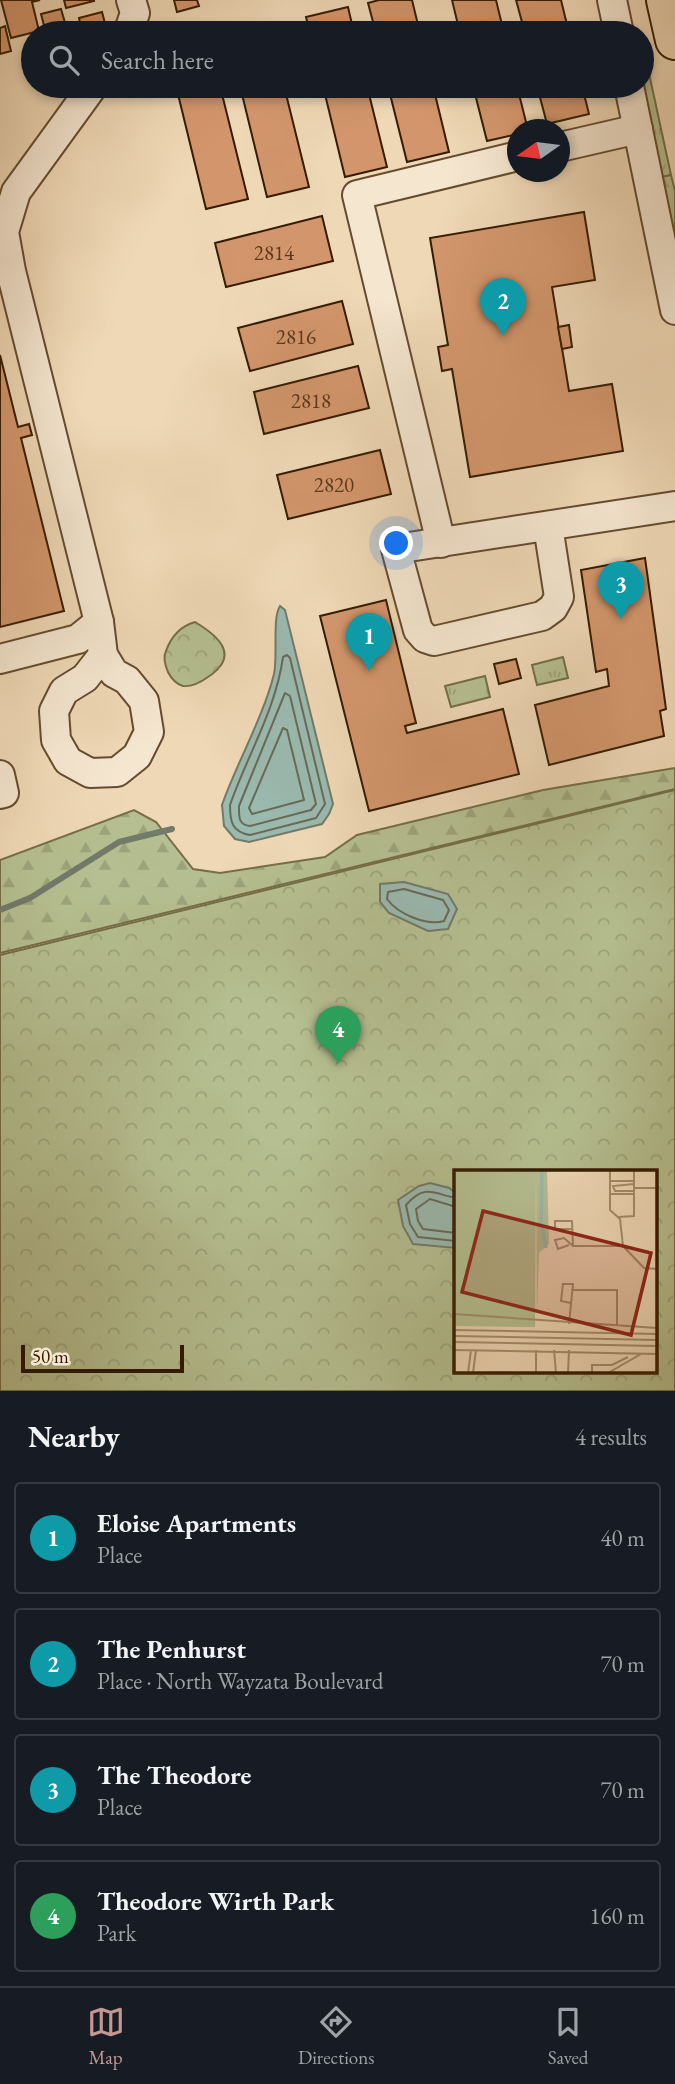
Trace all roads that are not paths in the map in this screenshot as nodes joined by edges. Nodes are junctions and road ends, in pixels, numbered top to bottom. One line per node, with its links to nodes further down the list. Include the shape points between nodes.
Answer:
1 (612, 0): 3 (street)
2 (666, 0): 4 (highway)
3 (616, 21)
4 (675, 40)
5 (84, 98): 10 (street, via 16,192)
6 (632, 98): 7 (street)
7 (638, 129): 8 (street); 11 (street)
8 (570, 144)
9 (507, 158): 14 (street, via 357,195)
10 (2, 236): 15 (street)
11 (675, 310)
12 (675, 506): 13 (street)
13 (548, 526): 14 (street); 14 (street, via 559,597 553,608 542,616 434,641 418,630 396,550)
14 (441, 543)
15 (99, 622): 16 (street); 17 (street, via 78,639)
16 (103, 655)
17 (0, 659)
18 (0, 775): 19 (street, via 4,793)
19 (0, 794)

